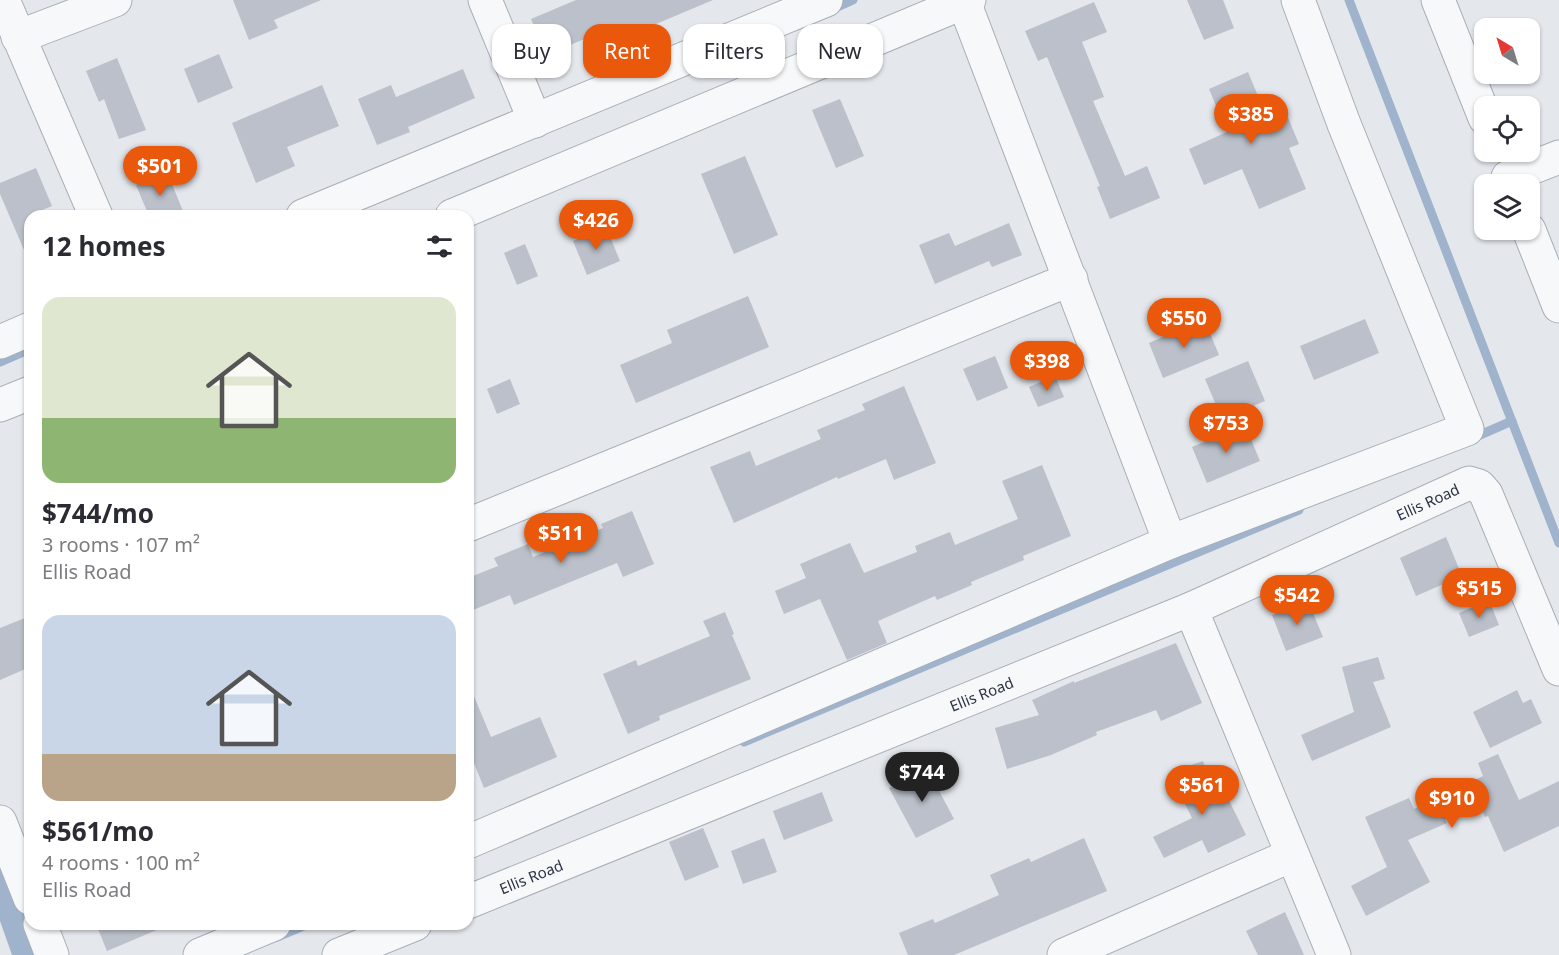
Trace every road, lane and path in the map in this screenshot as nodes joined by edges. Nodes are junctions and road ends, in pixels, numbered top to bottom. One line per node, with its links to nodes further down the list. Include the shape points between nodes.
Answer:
1 (3, 0): 8 (street)
2 (116, 0): 8 (street)
3 (485, 0): 10 (street)
4 (826, 0): 10 (street)
5 (1298, 0): 24 (street, via 1467,429)
6 (1438, 0): 9 (street)
7 (966, 1): 15 (street); 17 (street)
8 (18, 37): 13 (street)
9 (1476, 96)
10 (535, 121): 14 (street)
11 (1559, 157): 12 (street)
12 (1506, 171)
13 (93, 210)
14 (318, 210)
15 (466, 210)
16 (1533, 240): 18 (street)
17 (1071, 279): 23 (street); 24 (street)
18 (1559, 306)
19 (24, 332): 20 (street)
20 (0, 342)
21 (24, 395): 22 (street)
22 (0, 405)
23 (474, 523)
24 (1170, 542): 28 (street)
25 (1191, 609): 26 (street, Ellis Road, via 1469,483 1486,494); 29 (street); 31 (street, Ellis Road)
26 (1559, 669)
27 (0, 822): 30 (street)
28 (474, 839)
29 (1292, 855): 38 (street); 39 (street)
30 (24, 883)
31 (474, 900)
32 (42, 930): 36 (street)
33 (260, 930): 37 (street)
34 (403, 930): 35 (street)
35 (357, 952)
36 (52, 955)
37 (200, 955)
38 (1064, 955)
39 (1334, 955)

